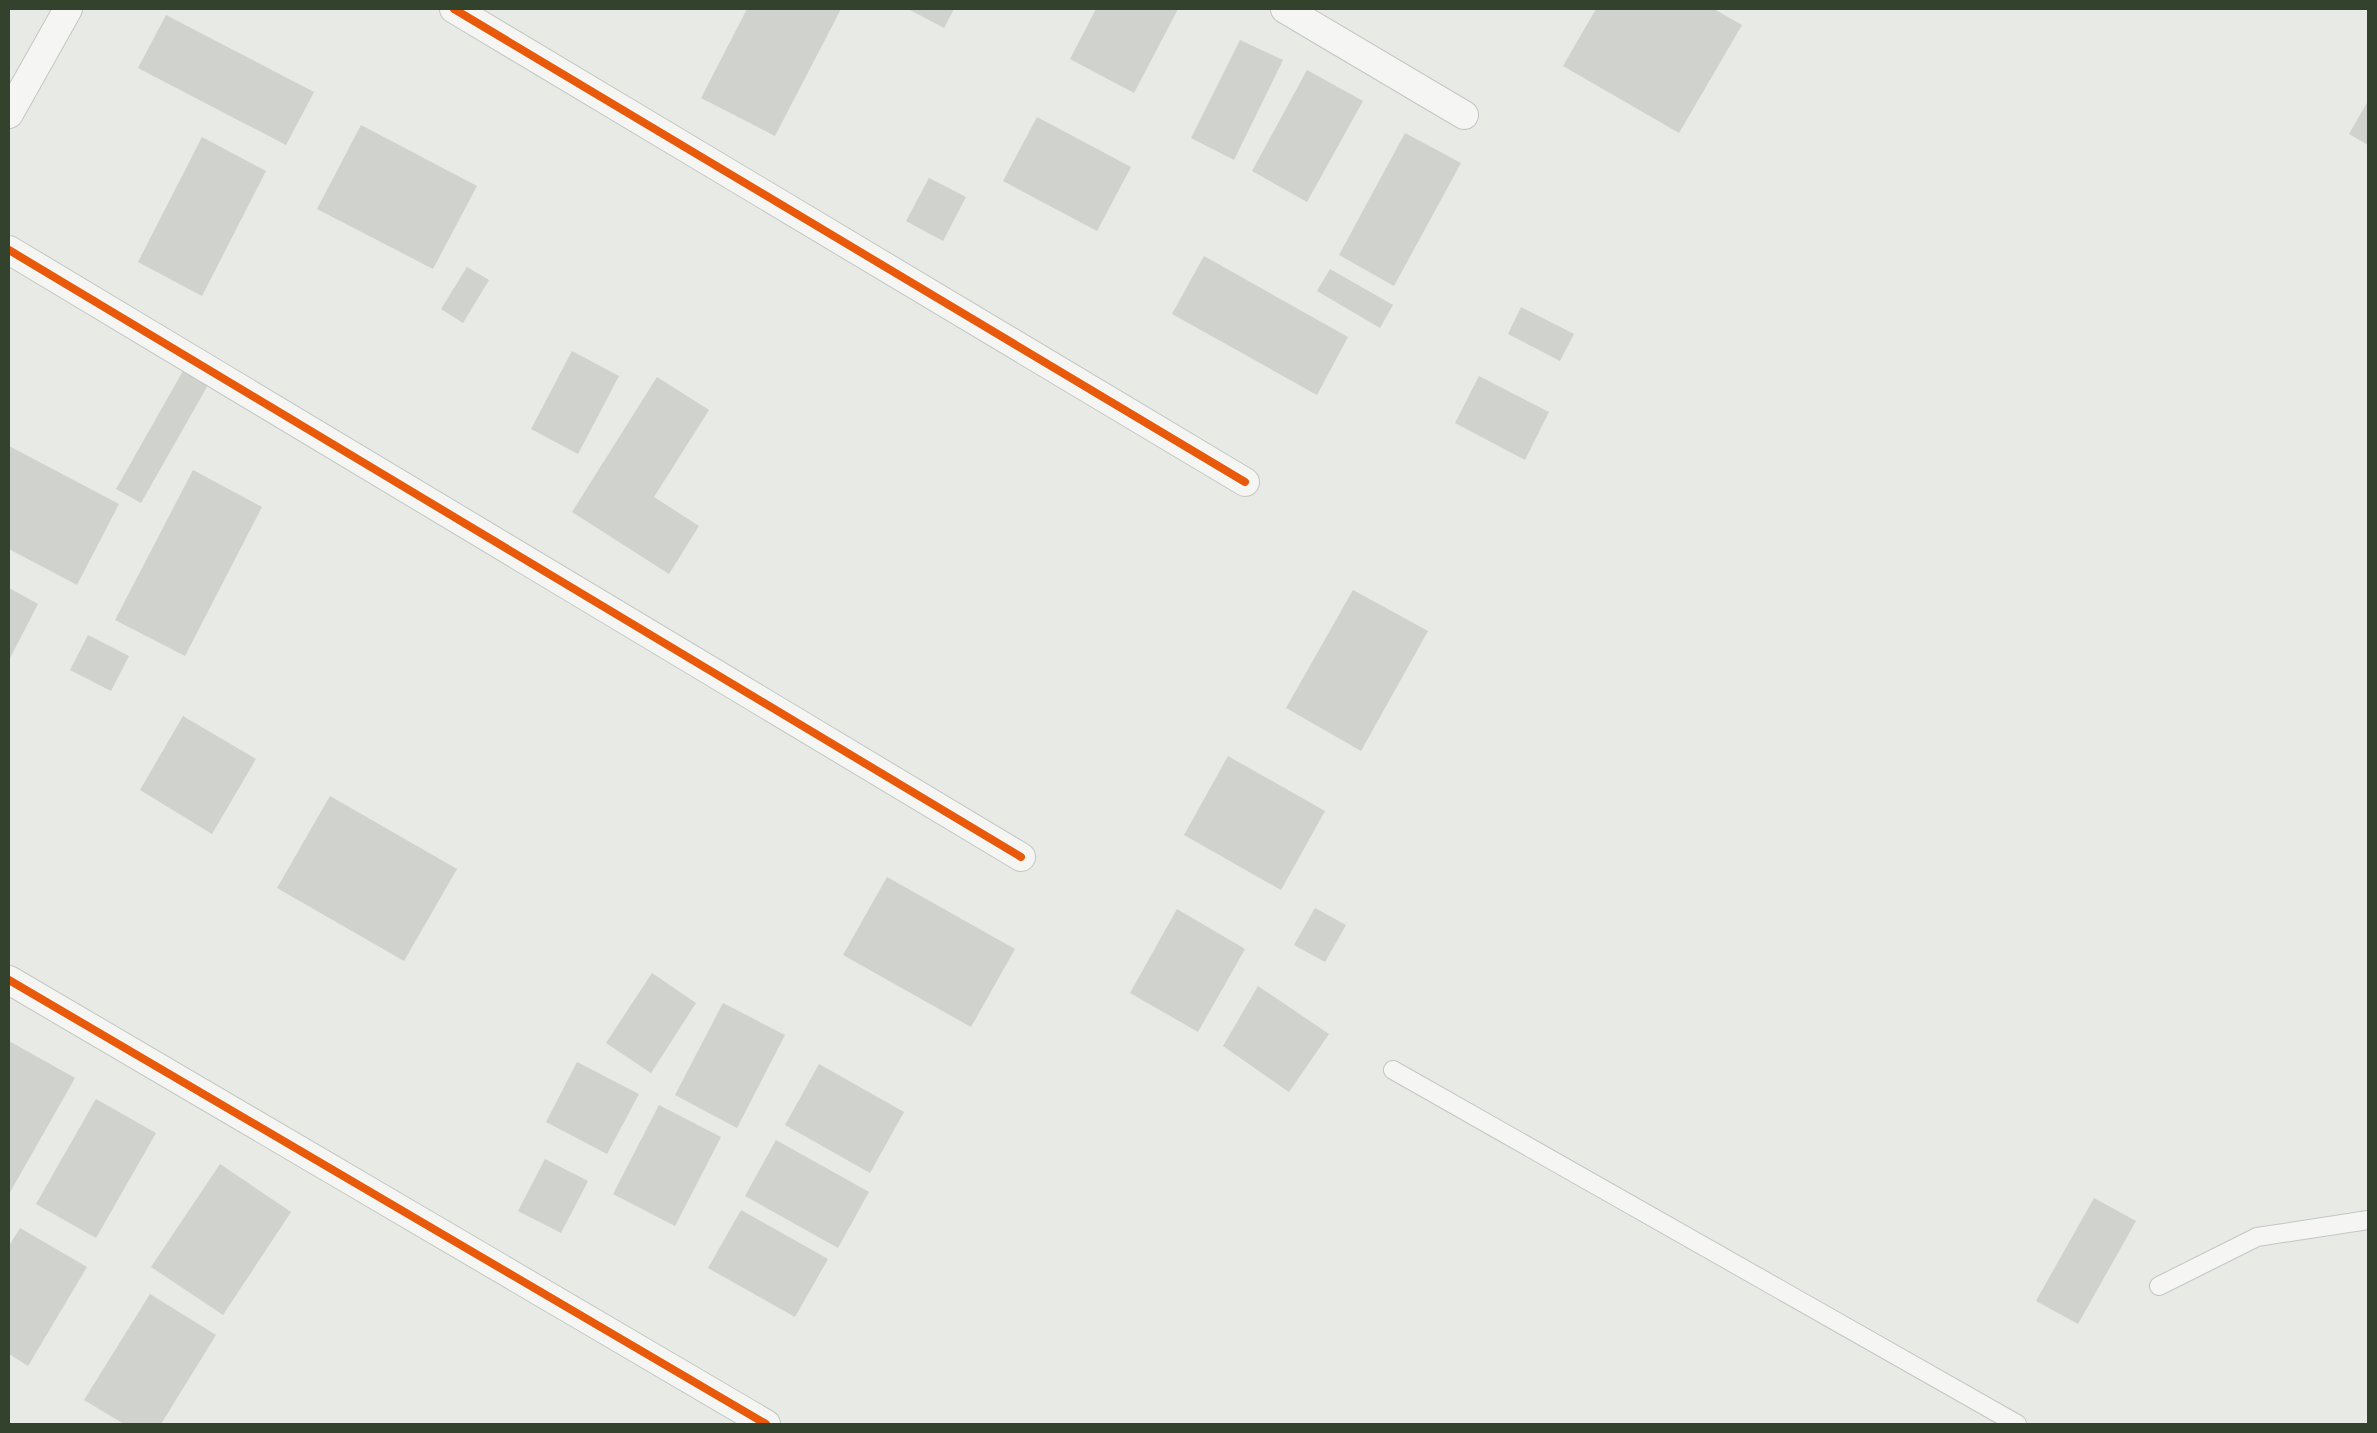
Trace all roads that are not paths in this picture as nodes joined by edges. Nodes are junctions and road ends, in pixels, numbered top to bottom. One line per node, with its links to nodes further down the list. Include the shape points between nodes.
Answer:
1 (68, 9): 4 (street)
2 (454, 9): 7 (street)
3 (1285, 9): 5 (street)
4 (9, 114)
5 (1464, 116)
6 (9, 250): 8 (street)
7 (1245, 482)
8 (1021, 857)
9 (9, 980): 13 (street)
10 (1393, 1070): 14 (lane)
11 (2368, 1220): 12 (lane, via 2257,1237)
12 (2159, 1286)
13 (766, 1424)
14 (2017, 1424)

